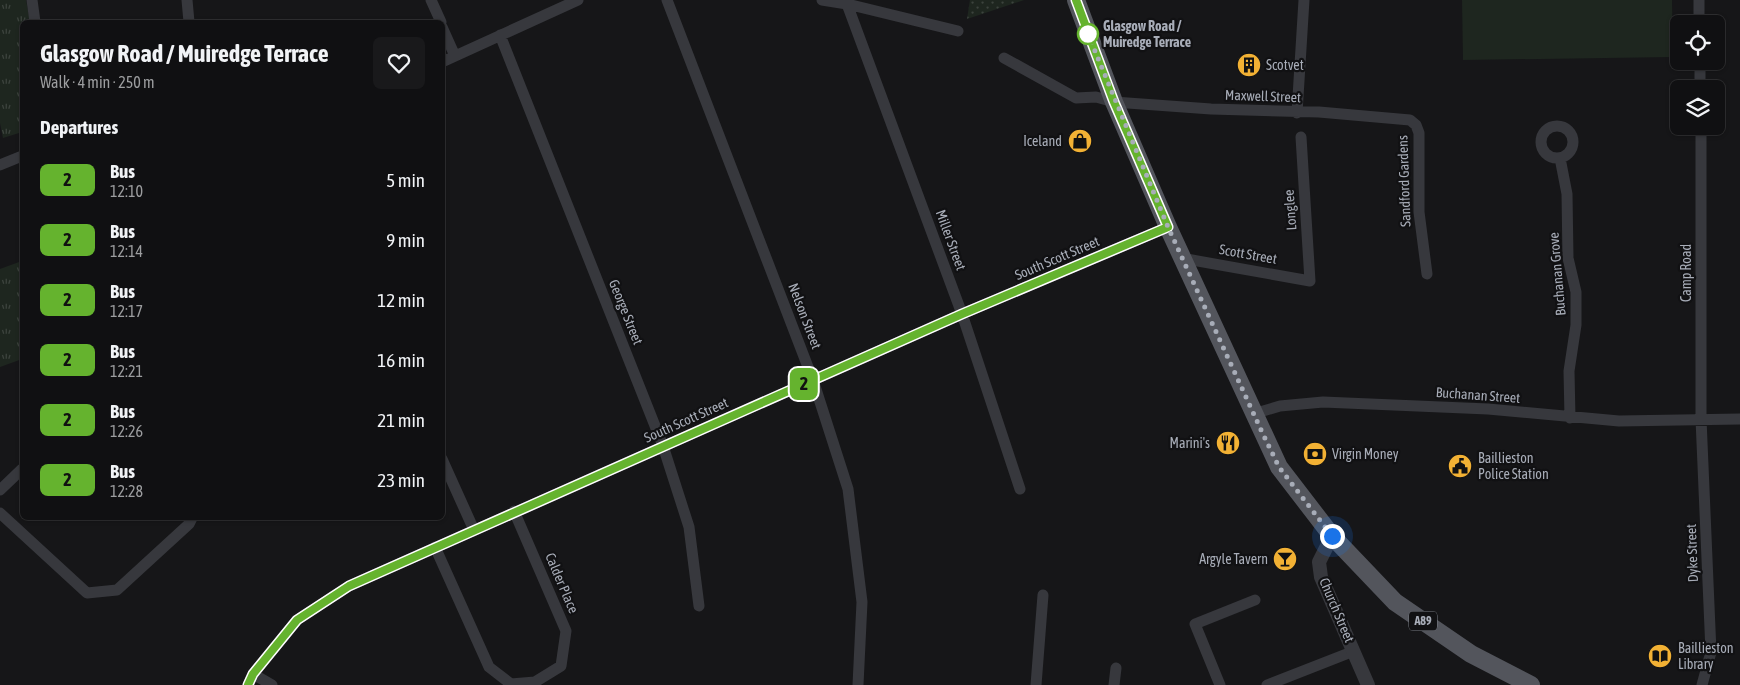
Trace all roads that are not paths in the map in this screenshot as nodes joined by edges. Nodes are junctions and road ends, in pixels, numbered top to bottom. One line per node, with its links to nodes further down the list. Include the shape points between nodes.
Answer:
1 (32, 0): 12 (street)
2 (187, 0): 13 (street)
3 (431, 0): 14 (street)
4 (578, 0): 17 (street)
5 (667, 0): 34 (street, Nelson Street)
6 (822, 0): 10 (street)
7 (1076, 0): 21 (main road, A89)
8 (1304, 0): 22 (street)
9 (1699, 0): 11 (street)
10 (847, 4): 15 (street); 33 (street, Miller Street)
11 (1699, 15)
12 (35, 20)
13 (189, 20)
14 (440, 20)
15 (958, 31)
16 (445, 34): 18 (street)
17 (500, 36): 18 (street); 39 (street, George Street)
18 (455, 56): 20 (street)
19 (1004, 58): 21 (street, Maxwell Street, via 1076,98 1096,97)
20 (445, 61)
21 (1114, 102): 22 (street, Maxwell Street); 29 (main road, A89)
22 (1297, 113): 23 (street, Maxwell Street)
23 (1410, 120): 31 (street, Sandford Gardens, via 1419,133 1418,212)
24 (1701, 135): 37 (street, Camp Road)
25 (1301, 137): 32 (street, Longlee)
26 (20, 157): 28 (street)
27 (1560, 158): 36 (street, Buchanan Grove, via 1567,194 1568,258 1576,292 1576,325 1569,371)
28 (0, 165)
29 (1168, 227): 30 (main road, A89); 33 (street, South Scott Street)
30 (1181, 258): 32 (street, Scott Street); 35 (main road, A89)
31 (1427, 274)
32 (1310, 281)
33 (962, 314): 34 (street, South Scott Street); 42 (street, Miller Street)
34 (813, 380): 39 (street, South Scott Street); 58 (street, Nelson Street, via 848,489 862,602)
35 (1253, 414): 36 (street, Buchanan Street, via 1280,406 1323,402 1488,409); 48 (main road, A89, via 1279,467)
36 (1570, 418): 37 (street, Buchanan Street)
37 (1701, 419): 38 (street, Buchanan Street); 65 (street, Dyke Street, via 1711,652)
38 (1740, 419)
39 (663, 446): 44 (street, South Scott Street); 52 (street, George Street, via 689,528)
40 (445, 466): 47 (street)
41 (20, 472): 43 (street)
42 (1020, 489)
43 (0, 490)
44 (514, 512): 47 (street, South Scott Street); 49 (street, Calder Place, via 566,631 561,666 535,682 511,684 488,668)
45 (0, 514): 46 (street, via 87,593 117,590)
46 (191, 520)
47 (474, 530): 49 (street, South Scott Street)
48 (1332, 536): 53 (street, Church Street, via 1320,557 1320,570); 64 (main road, A89, via 1395,602 1471,654)
49 (435, 547): 55 (street, South Scott Street, via 349,586 297,620)
50 (1043, 595): 59 (street)
51 (1255, 600): 61 (street, via 1195,624)
52 (699, 606)
53 (1354, 652): 62 (street); 63 (street, Church Street)
54 (1116, 668): 60 (street)
55 (253, 674): 56 (street, South Scott Street); 57 (street)
56 (248, 685)
57 (272, 685)
58 (858, 685)
59 (1036, 685)
60 (1114, 685)
61 (1220, 685)
62 (1268, 685)
63 (1368, 685)
64 (1531, 685)
65 (1702, 685)

